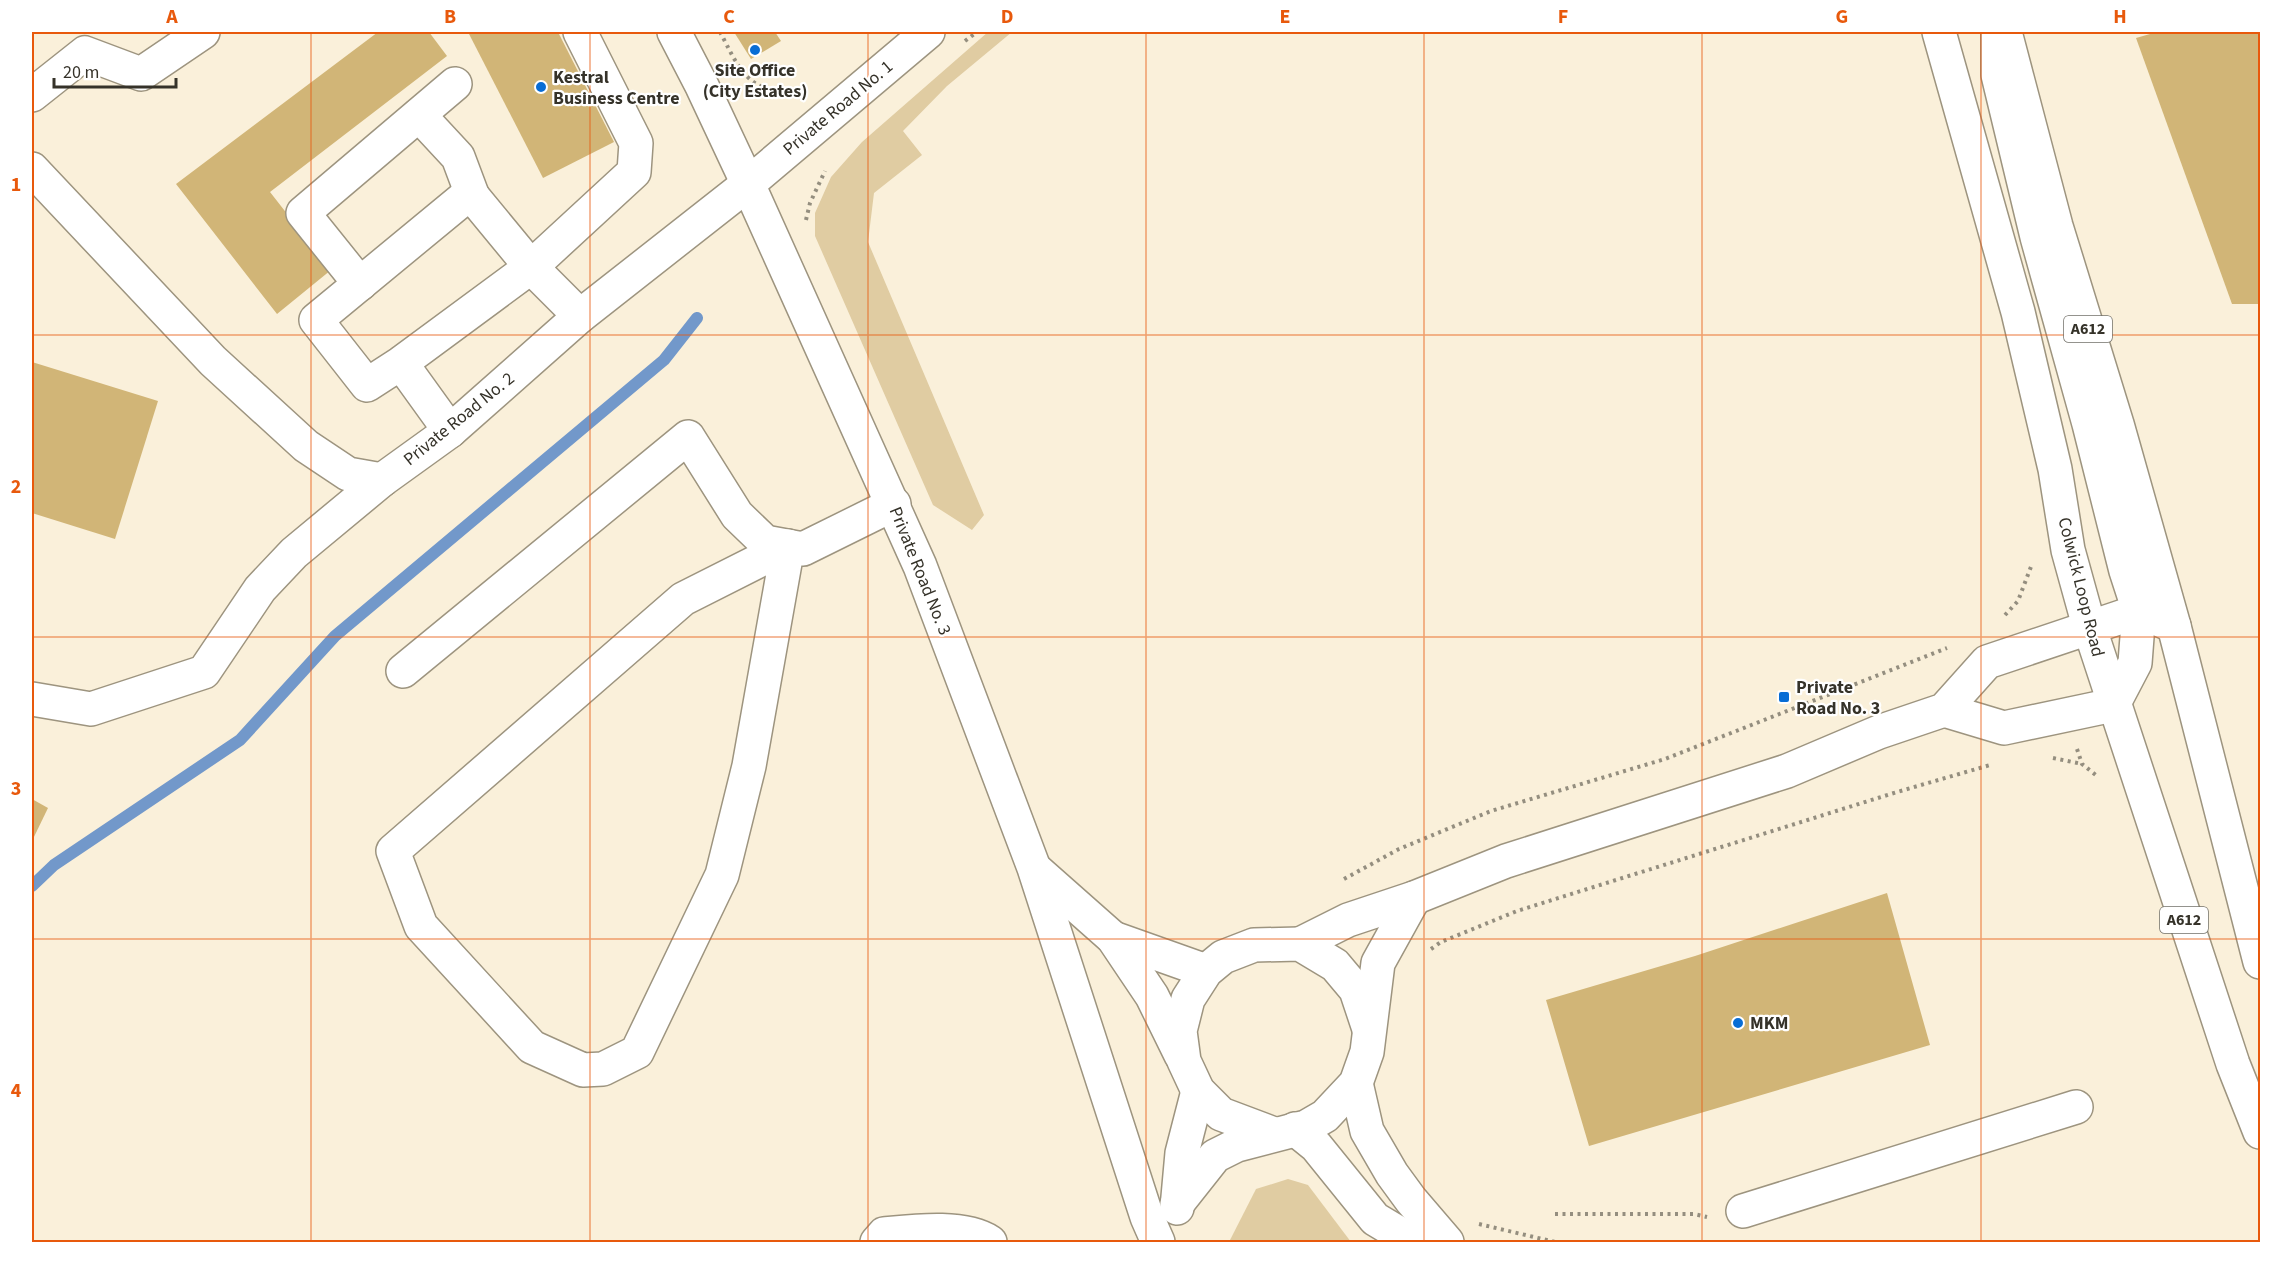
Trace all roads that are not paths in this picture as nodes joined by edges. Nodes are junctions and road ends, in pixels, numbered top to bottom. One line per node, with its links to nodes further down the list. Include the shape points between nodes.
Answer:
1 (202, 32): 9 (street, via 141,74 85,53)
2 (580, 32): 14 (street, via 636,143 634,172)
3 (674, 32): 12 (street)
4 (928, 32): 12 (street, Private Road No. 1)
5 (1939, 32): 23 (street, Colwick Loop Road / A612, via 2018,312 2055,469 2068,550)
6 (1998, 32): 22 (street, via 1998,75 2037,237)
7 (2005, 32): 24 (street, A612, via 2056,226)
8 (455, 84): 10 (street)
9 (32, 95)
10 (419, 115): 13 (street, via 458,157); 15 (street, via 303,213)
11 (32, 169): 19 (street, via 213,361 306,446 348,474)
12 (748, 184): 16 (street, Private Road No. 2); 20 (street, Private Road No. 3)
13 (473, 197): 14 (street); 15 (street, via 470,193)
14 (531, 267): 16 (street); 17 (street)
15 (360, 284): 17 (street, via 316,320 367,385)
16 (580, 316): 18 (street, Private Road No. 2)
17 (401, 363): 18 (street)
18 (450, 431): 19 (street, Private Road No. 2)
19 (382, 480): 26 (street, Private Road No. 2, via 294,553 260,589 204,672 91,709)
20 (894, 504): 21 (street, via 803,549); 29 (street, Private Road No. 3)
21 (788, 546): 21 (street, via 748,766 722,875 637,1053 603,1069 584,1070 532,1047 421,926 393,851 683,599); 25 (street, via 765,542 737,515 688,437)
22 (2139, 611): 23 (street); 24 (street); 27 (street, via 2134,663)
23 (2089, 626): 27 (street, Colwick Loop Road / A612); 28 (street, via 1987,662)
24 (2175, 626): 33 (street, A612)
25 (403, 671)
26 (32, 699)
27 (2113, 705): 28 (street, via 2004,728); 41 (street, Colwick Loop Road / A612, via 2232,1064)
28 (1944, 710): 30 (street, via 1879,732 1787,771 1506,861)
29 (1034, 868): 31 (street, Private Road No. 3); 47 (street)
30 (1414, 898): 32 (street, via 1348,920); 35 (street, via 1378,963)
31 (1113, 938): 34 (street, Private Road No. 3); 36 (street, Private Road No. 3, via 1152,996)
32 (1300, 944): 34 (street, via 1254,945 1223,957); 35 (street, via 1335,964 1356,990)
33 (2260, 962)
34 (1206, 971): 36 (street, via 1188,999 1180,1030)
35 (1369, 1029): 37 (street, via 1367,1052)
36 (1184, 1061): 38 (street)
37 (1356, 1083): 40 (street, via 1325,1116 1306,1127); 44 (street, via 1367,1131 1392,1174)
38 (1198, 1091): 40 (street, via 1221,1114); 42 (street, via 1182,1153)
39 (2076, 1107): 43 (street)
40 (1284, 1131): 42 (street, via 1215,1156); 44 (street, via 1316,1146 1375,1219 1406,1237)
41 (2260, 1132)
42 (1177, 1204): 48 (street)
43 (1743, 1211)
44 (1444, 1238)
45 (877, 1242): 46 (street, via 885,1234 934,1229)
46 (990, 1242)
47 (1158, 1242)
48 (1176, 1242)

